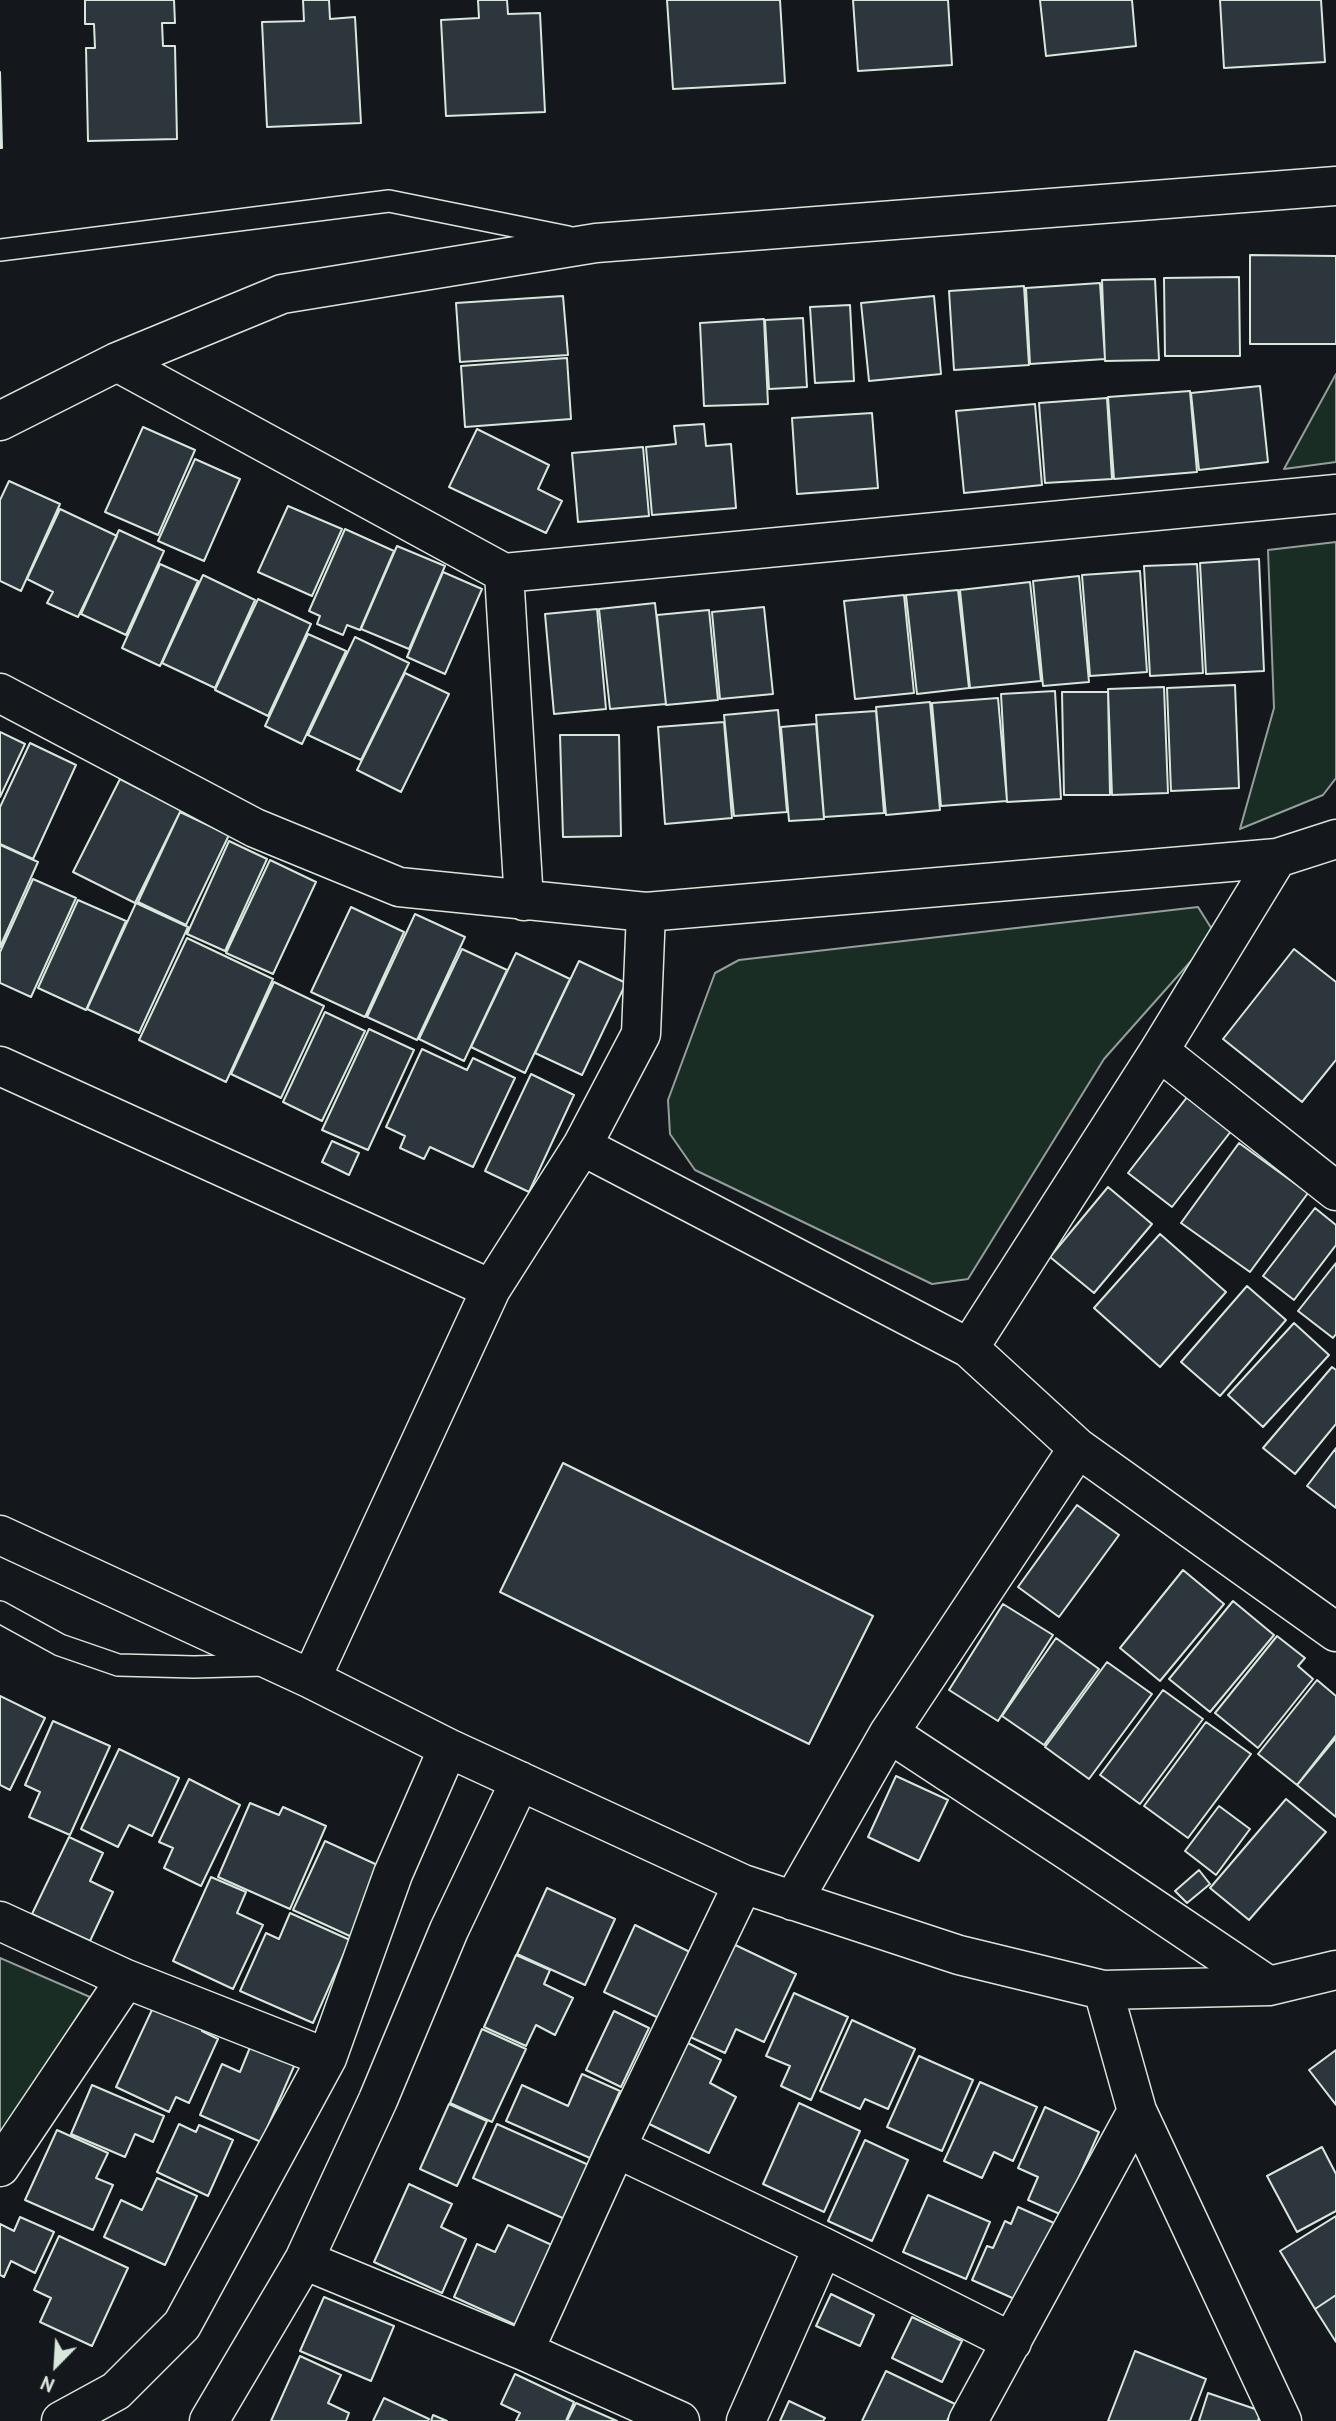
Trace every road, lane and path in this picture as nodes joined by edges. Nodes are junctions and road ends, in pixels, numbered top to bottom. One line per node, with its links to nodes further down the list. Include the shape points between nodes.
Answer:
1 (1336, 186): 2 (street)
2 (596, 243): 3 (lane, via 389,201); 4 (street, via 282,295)
3 (0, 250)
4 (117, 362): 5 (street); 7 (street)
5 (0, 421)
6 (1336, 494): 7 (street)
7 (504, 573): 11 (street)
8 (0, 693): 11 (street, via 255,828 398,887)
9 (1336, 838): 10 (street)
10 (1277, 858): 12 (street); 13 (street)
11 (524, 901): 12 (street)
12 (646, 912): 15 (street, via 641,1034)
13 (1159, 1051): 16 (street); 18 (street)
14 (0, 1066): 17 (street)
15 (582, 1146): 17 (street); 18 (street)
16 (1336, 1191)
17 (491, 1289): 23 (street)
18 (969, 1348): 19 (street)
19 (1078, 1448): 22 (street); 24 (street)
20 (0, 1535): 23 (street)
21 (0, 1612): 23 (lane, via 60,1645 118,1665)
22 (1336, 1632)
23 (296, 1671): 25 (street)
24 (889, 1733): 28 (street); 32 (street)
25 (447, 1748): 26 (street); 34 (street, via 393,1874)
26 (520, 1781): 27 (street); 39 (street)
27 (743, 1884): 28 (street); 36 (street)
28 (793, 1901): 33 (street, via 960,1955)
29 (0, 1921): 31 (street)
30 (1336, 1970): 32 (street)
31 (126, 1979): 34 (street); 37 (street)
32 (1269, 1986): 33 (street)
33 (1103, 1990): 35 (street)
34 (327, 2058): 42 (street, via 181,2325 116,2391)
35 (1137, 2111): 40 (street); 47 (street)
36 (616, 2148): 38 (street); 41 (street)
37 (3, 2158)
38 (823, 2247): 40 (street); 45 (street)
39 (304, 2260): 41 (street); 43 (street)
40 (1012, 2342): 46 (street)
41 (524, 2351): 44 (street)
42 (61, 2421)
43 (209, 2421)
44 (680, 2421)
45 (746, 2421)
46 (968, 2421)
47 (1282, 2421)

